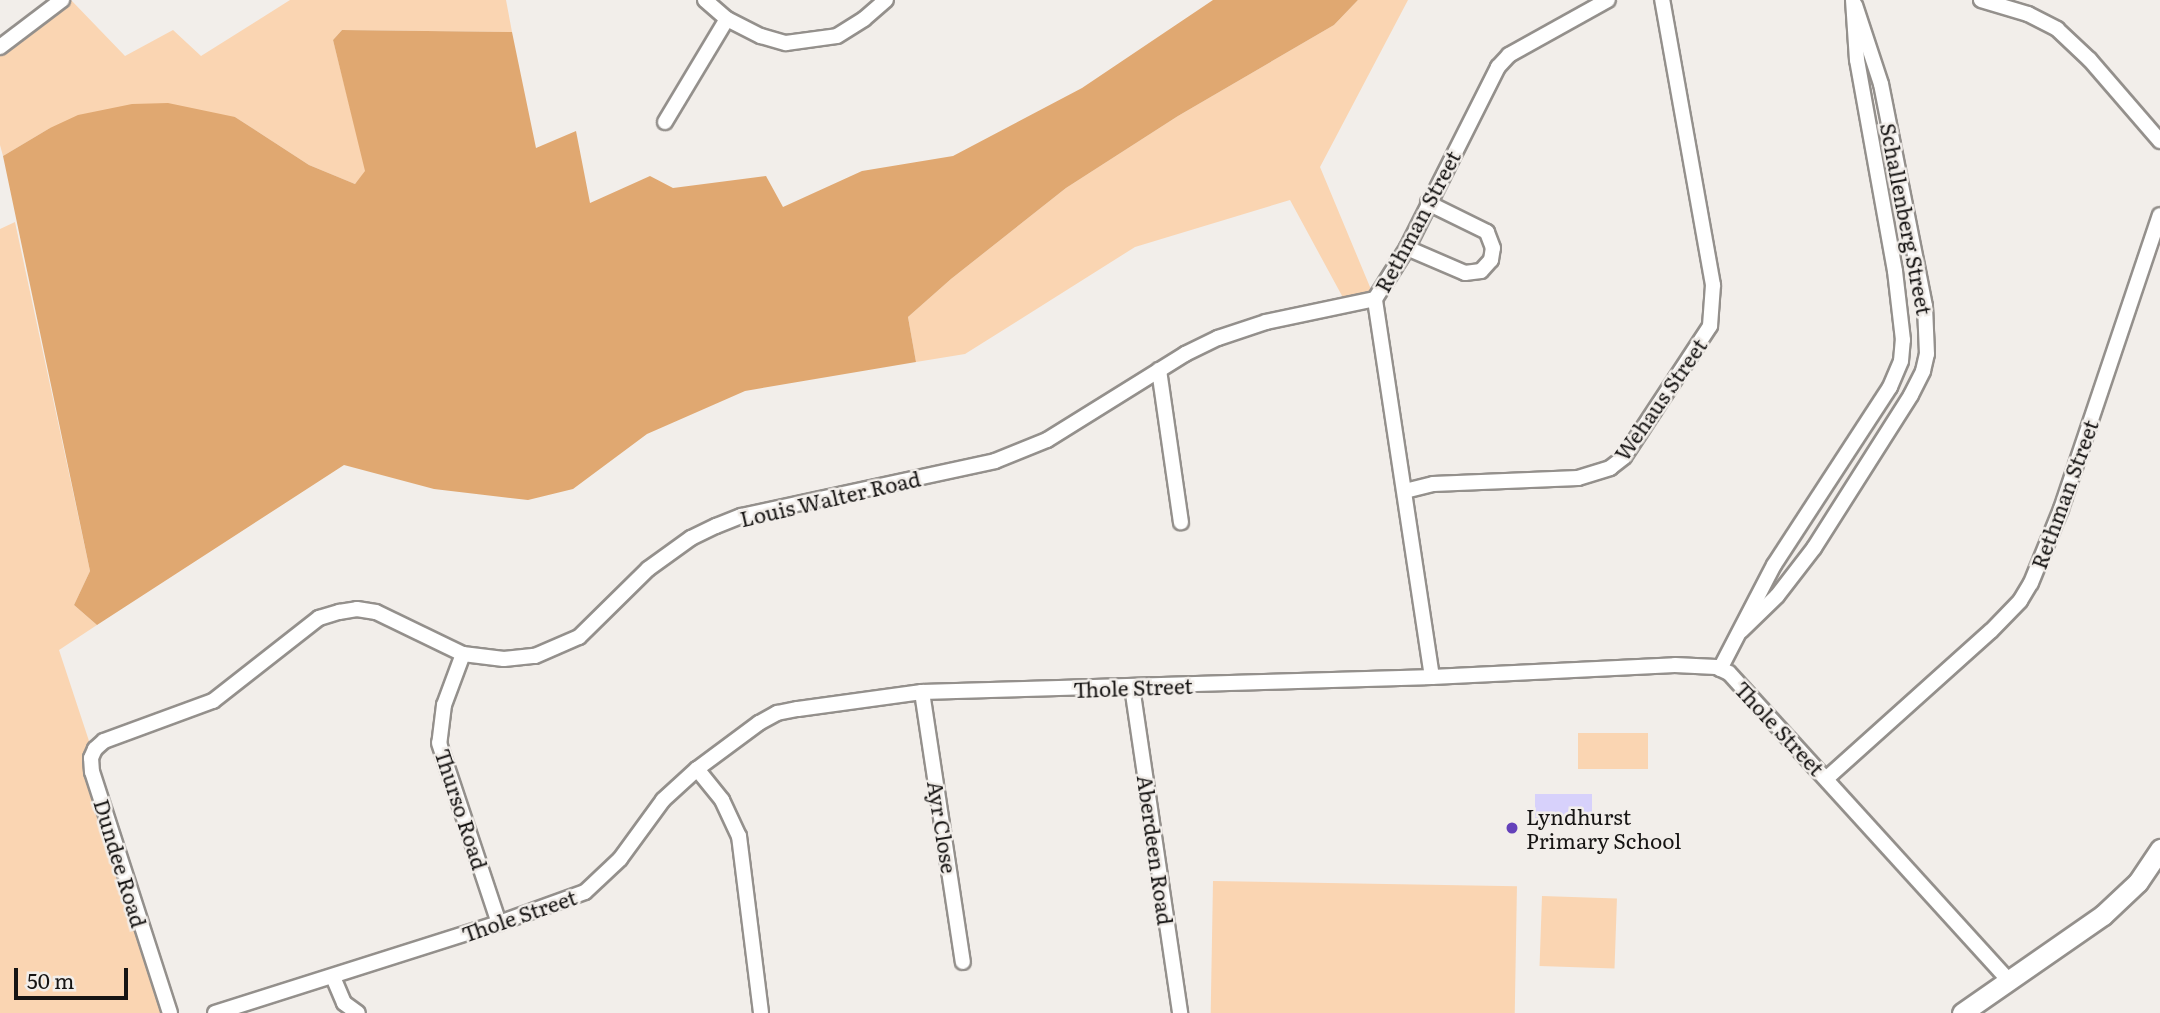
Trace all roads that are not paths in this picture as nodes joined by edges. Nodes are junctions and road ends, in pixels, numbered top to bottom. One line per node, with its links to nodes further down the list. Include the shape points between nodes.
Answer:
1 (62, 0): 9 (street)
2 (705, 0): 8 (street)
3 (886, 0): 8 (street, via 837,36 806,41 786,43)
4 (1608, 0): 12 (street, Rethman Street, via 1502,61)
5 (1662, 0): 17 (street, Wehaus Street, via 1713,285 1710,327 1624,457 1611,468 1578,478 1433,484)
6 (1853, 0): 19 (street, Schallenberg Street, via 1857,60 1895,271 1903,351 1890,387 1774,565); 19 (street, Schallenberg Street, via 1881,84 1925,306 1927,354 1911,396 1814,548 1777,596)
7 (1981, 0): 11 (street, via 2038,18 2064,35)
8 (727, 19): 10 (street)
9 (0, 47)
10 (665, 122)
11 (2160, 141)
12 (1429, 203): 14 (street, Rethman Street); 14 (street, via 1487,232 1493,248 1491,261 1481,271 1465,273)
13 (2160, 215): 27 (street, Rethman Street, via 2057,520 2031,583 1991,631)
14 (1406, 248): 15 (street, Rethman Street)
15 (1375, 299): 16 (street, Louis Walter Road, via 1266,322 1218,338); 17 (street, Rethman Street)
16 (1159, 370): 18 (street); 20 (street, Louis Walter Road, via 1047,440 995,461 741,516 716,526 648,569 589,630 562,646 504,659)
17 (1405, 491): 22 (street, Rethman Street)
18 (1181, 522)
19 (1738, 634): 21 (street, Schallenberg Street)
20 (463, 654): 25 (street, Louis Walter Road, via 376,612 339,612 320,618 213,701 112,737); 29 (street, Thurso Road, via 444,705 439,743)
21 (1720, 669): 22 (street, Thole Street, via 1675,665); 27 (street, Thole Street, via 1729,673)
22 (1432, 677): 23 (street, Thole Street)
23 (1132, 687): 24 (street, Thole Street); 37 (street, Aberdeen Road)
24 (922, 692): 26 (street, Thole Street, via 777,713); 30 (street, Ayr Close)
25 (93, 753): 33 (street, Dundee Road, via 92,772)
26 (697, 769): 29 (street, Thole Street, via 663,800 594,886 563,902); 36 (street, via 722,800 739,836)
27 (1827, 778): 32 (street, Thole Street)
28 (2160, 849): 32 (street, via 2124,897)
29 (499, 923): 31 (street, Thole Street)
30 (963, 962)
31 (333, 977): 34 (street, Thole Street); 35 (street, via 344,1003)
32 (2008, 980): 38 (street)
33 (170, 1013)
34 (215, 1013)
35 (358, 1013)
36 (761, 1013)
37 (1180, 1013)
38 (1962, 1013)

